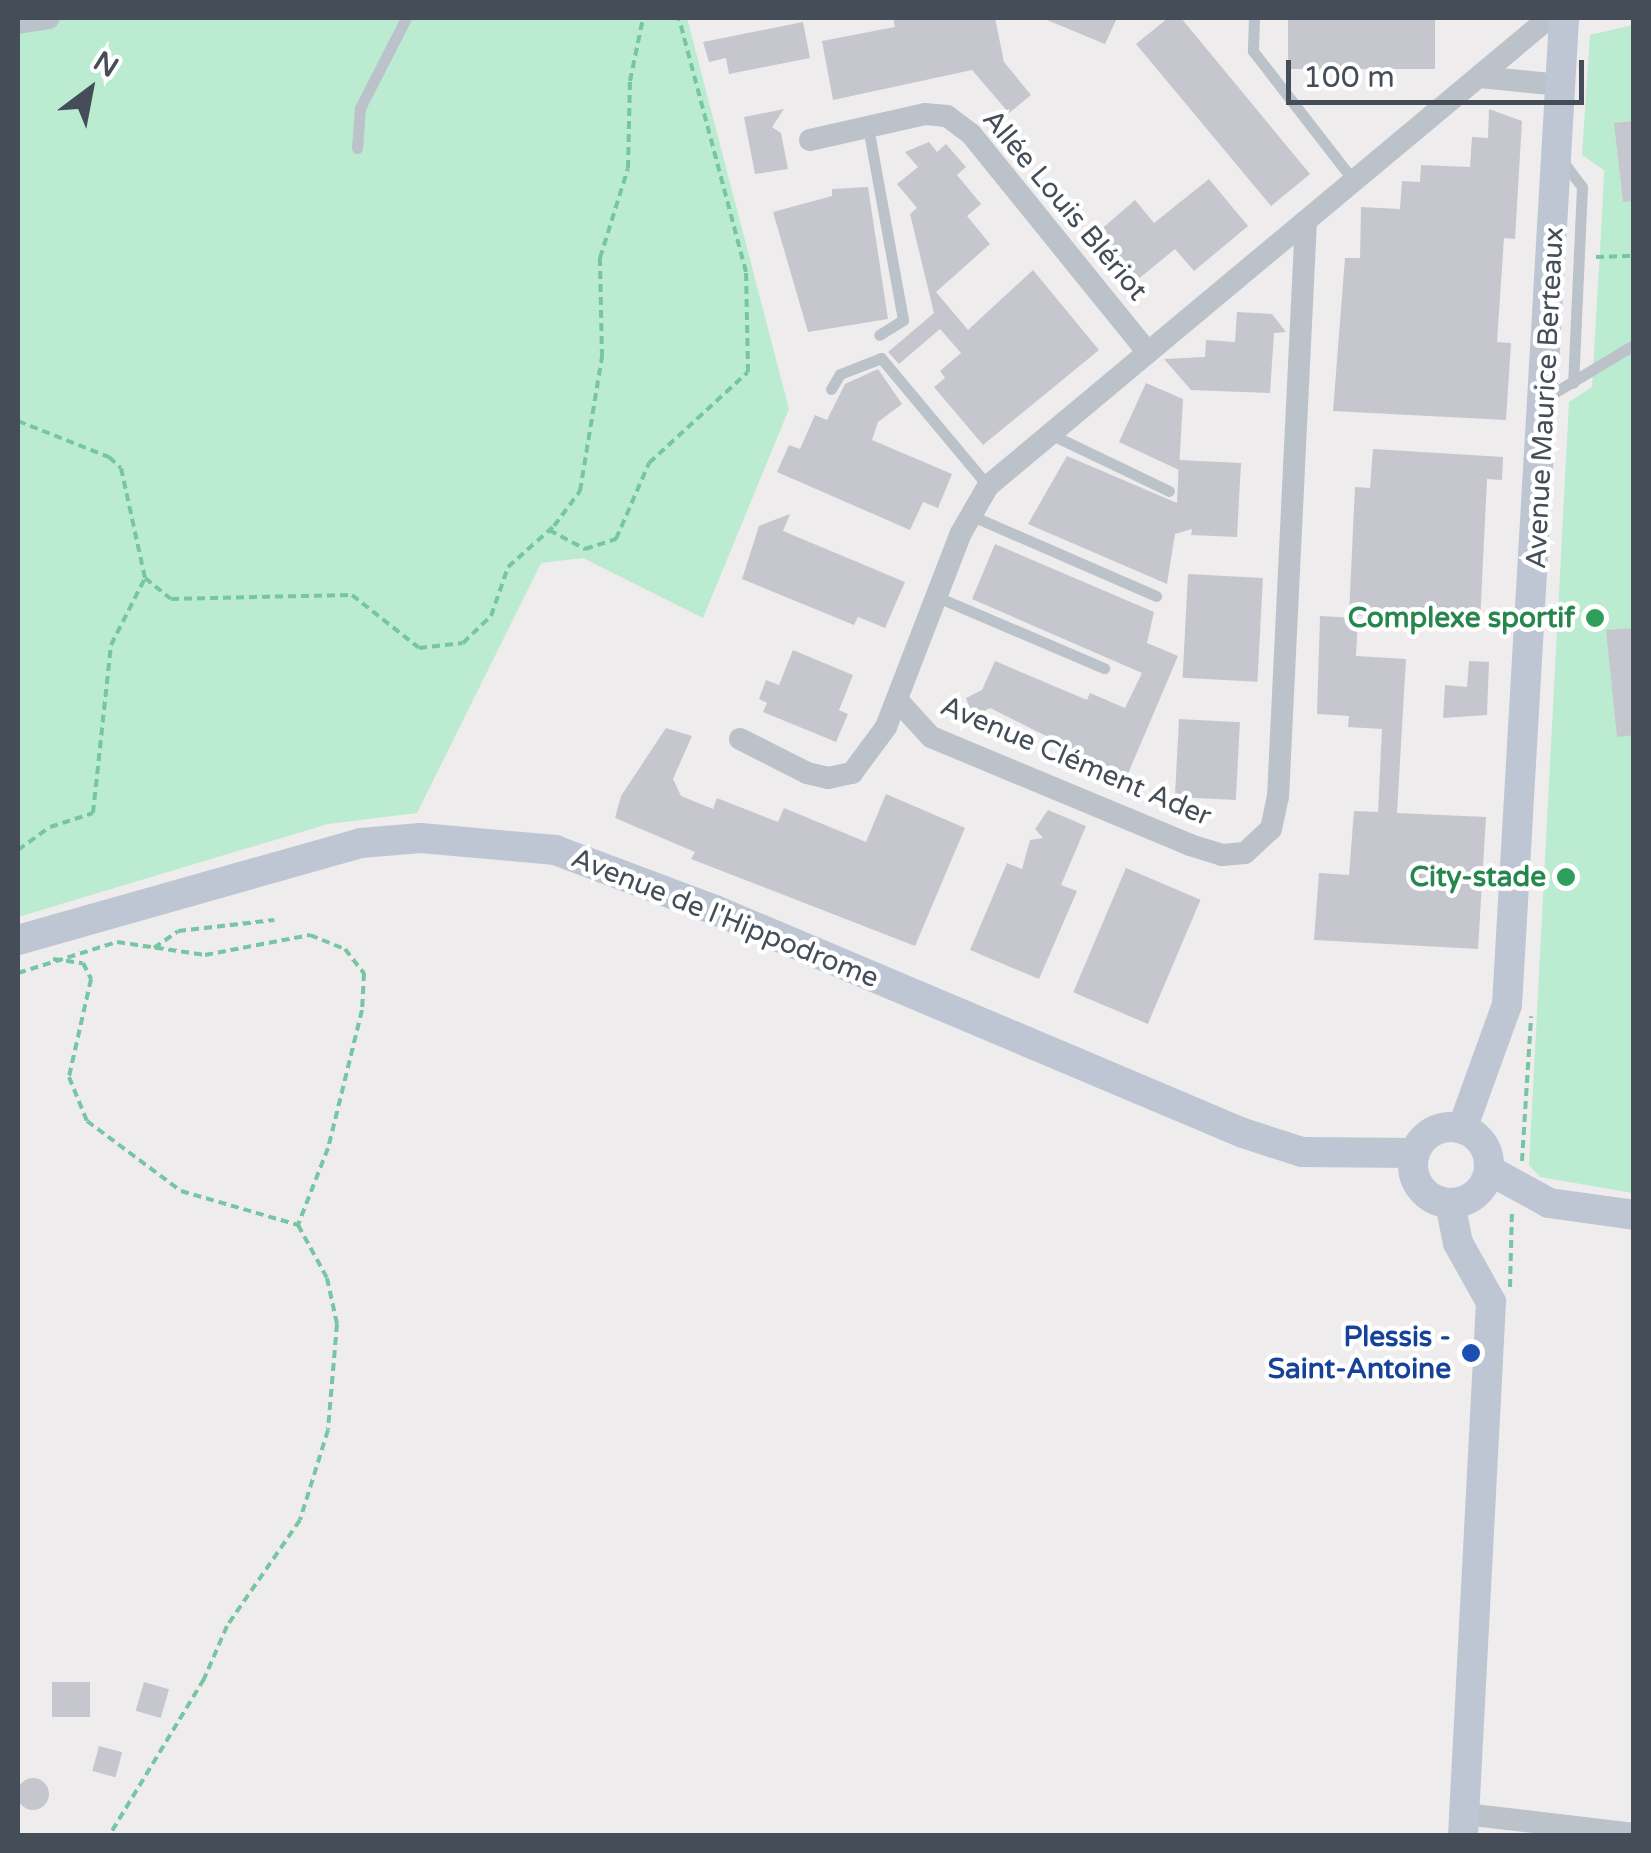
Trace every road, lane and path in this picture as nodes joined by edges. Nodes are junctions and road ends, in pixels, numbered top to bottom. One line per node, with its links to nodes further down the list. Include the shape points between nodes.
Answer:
1 (49, 18): 8 (street)
2 (406, 18): 13 (lane, via 360,108)
3 (643, 18): 30 (path, via 630,81 628,168 600,258 606,308 592,428 580,492)
4 (679, 18): 30 (path, via 746,272 748,372 649,463 616,539 585,549)
5 (1254, 18): 14 (lane, via 1253,51)
6 (1549, 18): 9 (street)
7 (1564, 18): 10 (main road, Avenue Maurice Berteaux)
8 (18, 23)
9 (1480, 76): 10 (street); 14 (street)
10 (1560, 85): 24 (main road, Avenue Maurice Berteaux)
11 (868, 127): 12 (street, Allée Louis Blériot); 20 (lane, via 903,320); 22 (street, Allée Louis Blériot, via 924,114 948,116 971,134)
12 (810, 140)
13 (358, 148)
14 (1354, 181): 15 (street)
15 (1306, 222): 22 (street); 35 (street, Avenue Clément Ader, via 1278,796 1271,829 1244,853 1222,855 1190,845 931,736)
16 (1597, 240): 18 (path)
17 (1634, 256): 18 (path)
18 (1596, 257): 19 (path)
19 (1595, 276)
20 (879, 335)
21 (1632, 346): 24 (lane)
22 (1147, 351): 26 (street)
23 (831, 389): 27 (lane, via 840,374 881,358)
24 (1560, 390): 44 (main road, Avenue Maurice Berteaux, via 1507,1005)
25 (18, 421): 31 (path, via 109,457 121,468)
26 (1048, 433): 27 (street); 28 (lane)
27 (988, 486): 29 (street)
28 (1169, 491)
29 (970, 515): 32 (street); 33 (lane)
30 (549, 530): 31 (path, via 508,566 491,616 464,642 418,648 352,595 172,600)
31 (146, 578): 37 (path, via 111,645 93,813 50,826)
32 (935, 596): 34 (lane); 35 (street)
33 (1156, 596)
34 (1104, 668)
35 (898, 701): 36 (street, via 852,773 828,778 808,772)
36 (740, 739)
37 (18, 850)
38 (274, 920): 40 (path, via 178,931)
39 (18, 940): 45 (main road, Avenue de l'Hippodrome, via 361,843 421,838 556,850 1244,1133 1302,1152)
40 (154, 948): 41 (path, via 117,942); 50 (path, via 234,954 310,935 345,949 364,973 358,1034 328,1148)
41 (54, 959): 42 (path); 50 (path, via 83,963 92,979 69,1077 87,1120 181,1190)
42 (18, 973)
43 (1531, 1006): 47 (path)
44 (1462, 1128): 45 (main road, via 1428,1134); 46 (main road, via 1480,1140)
45 (1414, 1153): 48 (main road, via 1420,1187)
46 (1489, 1170): 48 (main road, via 1480,1190); 49 (main road, via 1548,1203)
47 (1521, 1171)
48 (1450, 1204): 51 (main road, via 1458,1242 1492,1302)
49 (1634, 1215)
50 (298, 1225): 53 (path, via 327,1278 337,1324 336,1381 315,1482 300,1520 226,1626 204,1679)
51 (1464, 1825): 52 (street)
52 (1634, 1834)
53 (109, 1836)

